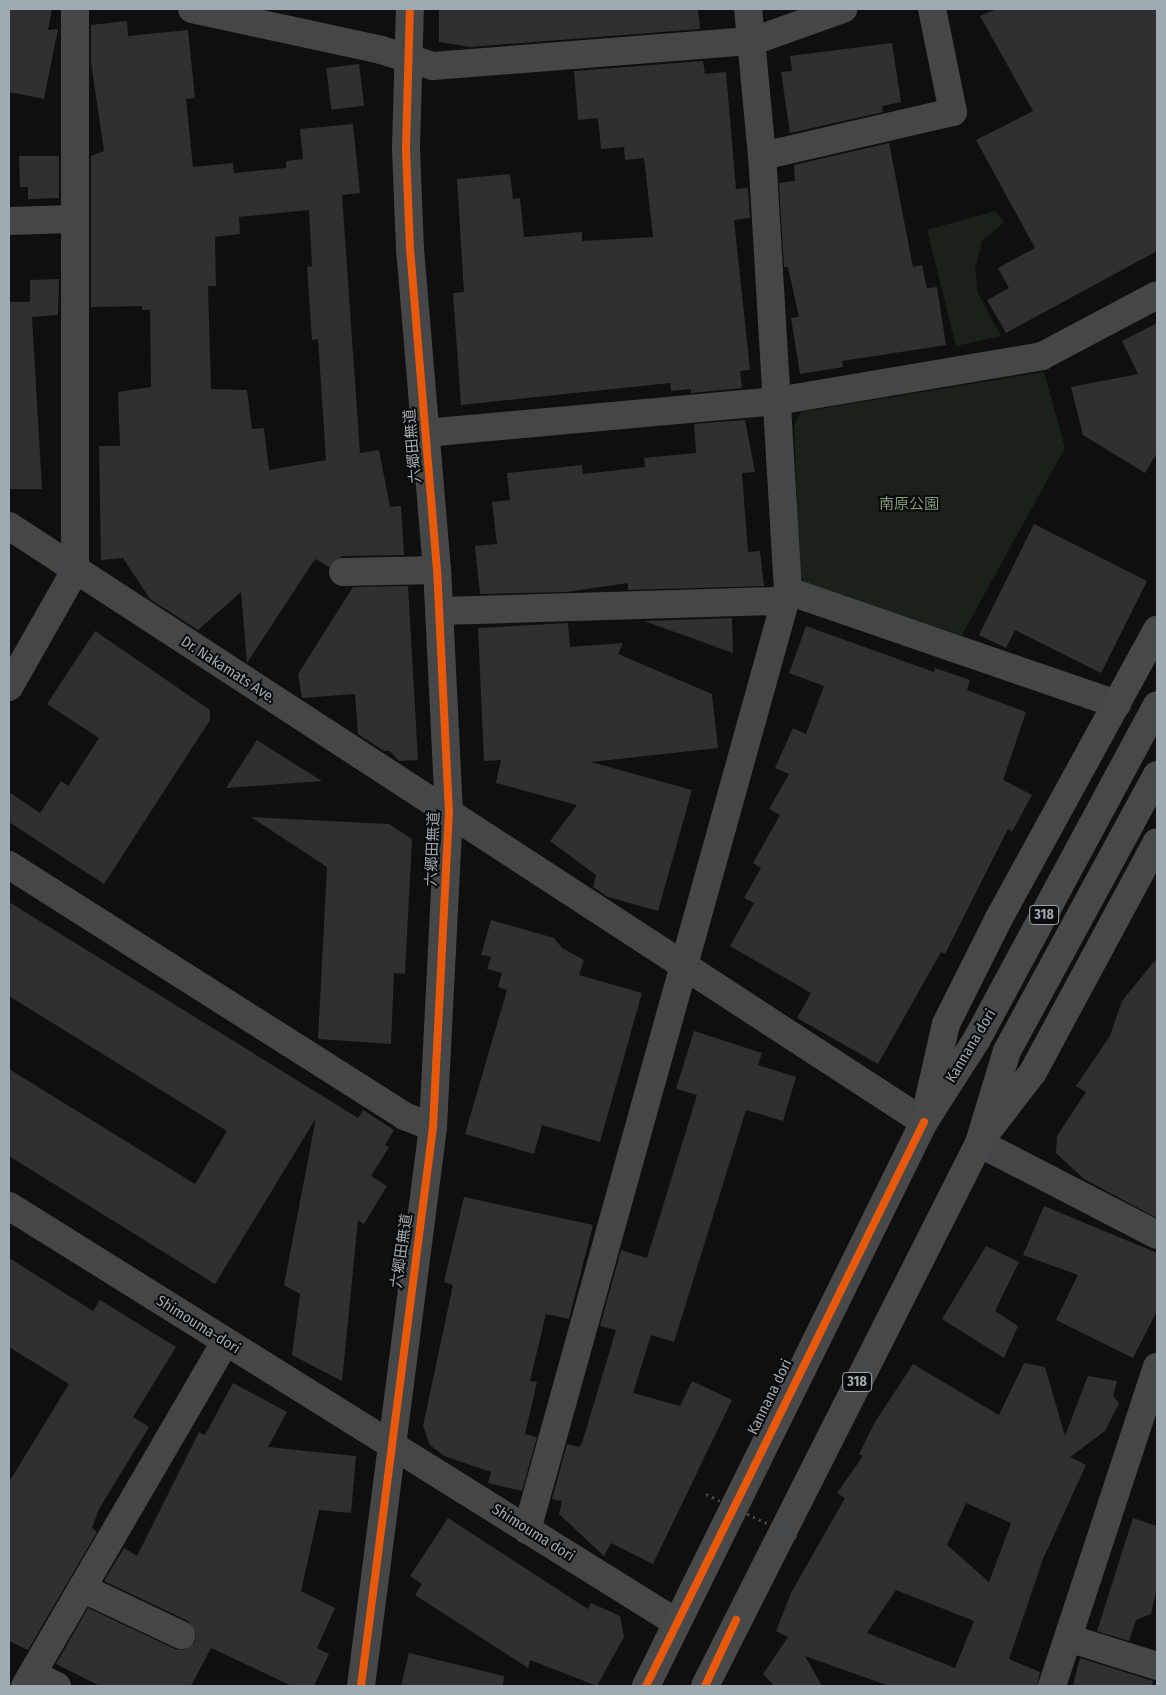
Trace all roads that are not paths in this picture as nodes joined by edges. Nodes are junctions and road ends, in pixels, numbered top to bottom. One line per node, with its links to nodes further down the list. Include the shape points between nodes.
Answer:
1 (75, 9): 10 (street)
2 (192, 9): 8 (street, via 381,50)
3 (410, 9): 8 (street, 六郷田無道)
4 (748, 9): 7 (street)
5 (843, 9): 7 (street)
6 (932, 9): 9 (street, via 953,112)
7 (754, 41): 8 (street, via 433,66); 9 (street)
8 (407, 60): 14 (street, 六郷田無道, via 410,249)
9 (762, 156): 13 (street)
10 (72, 219): 11 (street); 17 (street)
11 (9, 221)
12 (1157, 295): 13 (street, via 1042,356)
13 (777, 401): 14 (street); 19 (street)
14 (425, 432): 16 (street, 六郷田無道)
15 (9, 526): 17 (street, Dr. Nakamats Ave.)
16 (437, 570): 18 (street); 20 (street, 六郷田無道)
17 (74, 571): 22 (street); 26 (street, Dr. Nakamats Ave.)
18 (343, 572)
19 (786, 596): 20 (street); 23 (street); 29 (street)
20 (439, 611): 26 (street, 六郷田無道)
21 (1157, 630): 23 (main road)
22 (9, 687)
23 (1117, 704): 30 (main road, via 998,920 946,1024)
24 (1157, 705): 30 (main road, Kannana dori / 318, via 977,1039)
25 (1157, 776): 32 (main road, 318, via 1007,1051)
26 (449, 813): 29 (street, Dr. Nakamats Ave.); 31 (street, 六郷田無道)
27 (1157, 842): 32 (main road, via 1033,1072)
28 (9, 865): 31 (street, via 404,1116)
29 (683, 968): 30 (street, Dr. Nakamats Ave.); 38 (street)
30 (924, 1122): 40 (main road, Kannana dori / 318)
31 (433, 1127): 37 (street, 六郷田無道)
32 (979, 1143): 34 (street); 48 (main road, 318)
33 (9, 1206): 35 (street, Shimouma-dori)
34 (1157, 1235)
35 (225, 1342): 37 (street, Shimouma-dori); 39 (street)
36 (1157, 1367): 42 (street)
37 (389, 1442): 38 (street, Shimouma dori); 46 (street, 六郷田無道)
38 (527, 1530): 40 (street, Shimouma dori)
39 (82, 1588): 41 (street); 44 (street)
40 (677, 1623): 47 (main road, Kannana dori / 318)
41 (181, 1635)
42 (1068, 1638): 43 (street); 49 (street)
43 (1157, 1666)
44 (23, 1680): 45 (street)
45 (57, 1686)
46 (361, 1686)
47 (646, 1686)
48 (705, 1686)
49 (1052, 1686)

